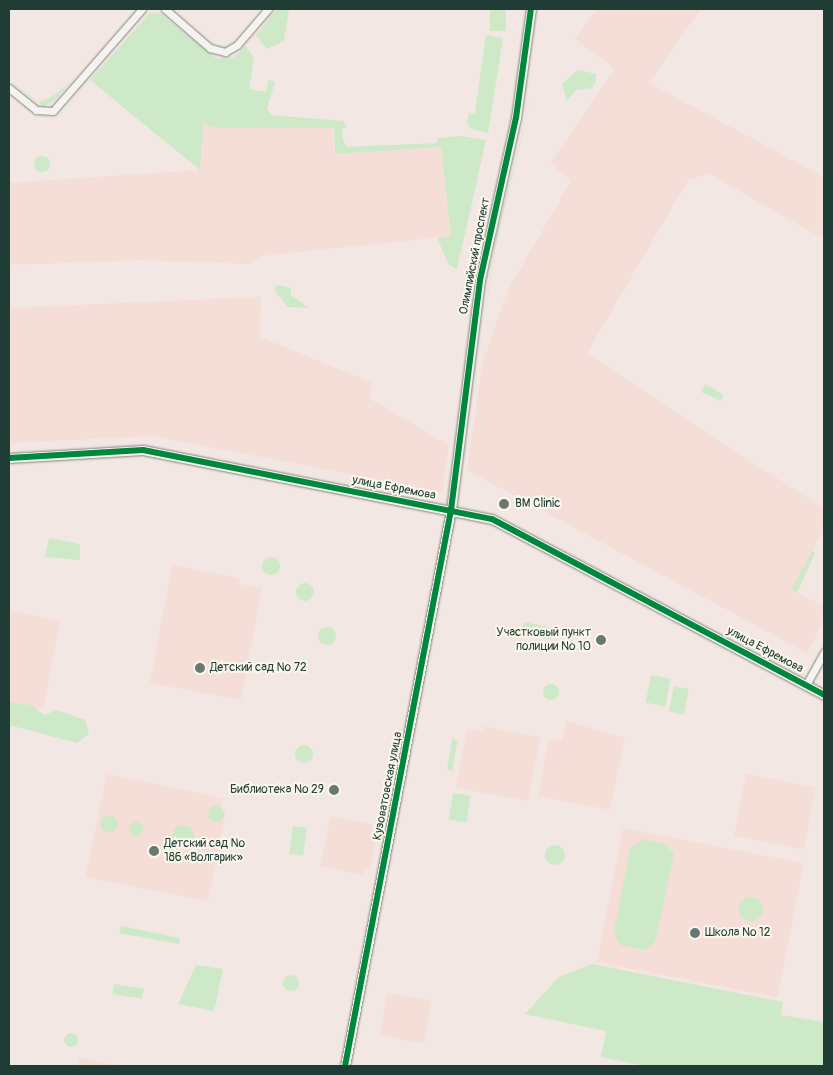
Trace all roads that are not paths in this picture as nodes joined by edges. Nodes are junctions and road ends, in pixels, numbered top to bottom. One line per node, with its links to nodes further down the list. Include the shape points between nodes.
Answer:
1 (142, 9): 5 (street, via 58,107 47,112 36,110)
2 (165, 9): 3 (street, via 210,48 225,52 237,45)
3 (268, 9)
4 (531, 9): 7 (street, Олимпийский проспект, via 516,118 480,280)
5 (9, 88)
6 (9, 458): 7 (street, улица Ефремова, via 143,450)
7 (451, 510): 9 (street, улица Ефремова, via 513,527); 11 (street, Кузоватовская улица)
8 (824, 652): 9 (street)
9 (806, 685): 10 (street, улица Ефремова)
10 (824, 695)
11 (345, 1066)

